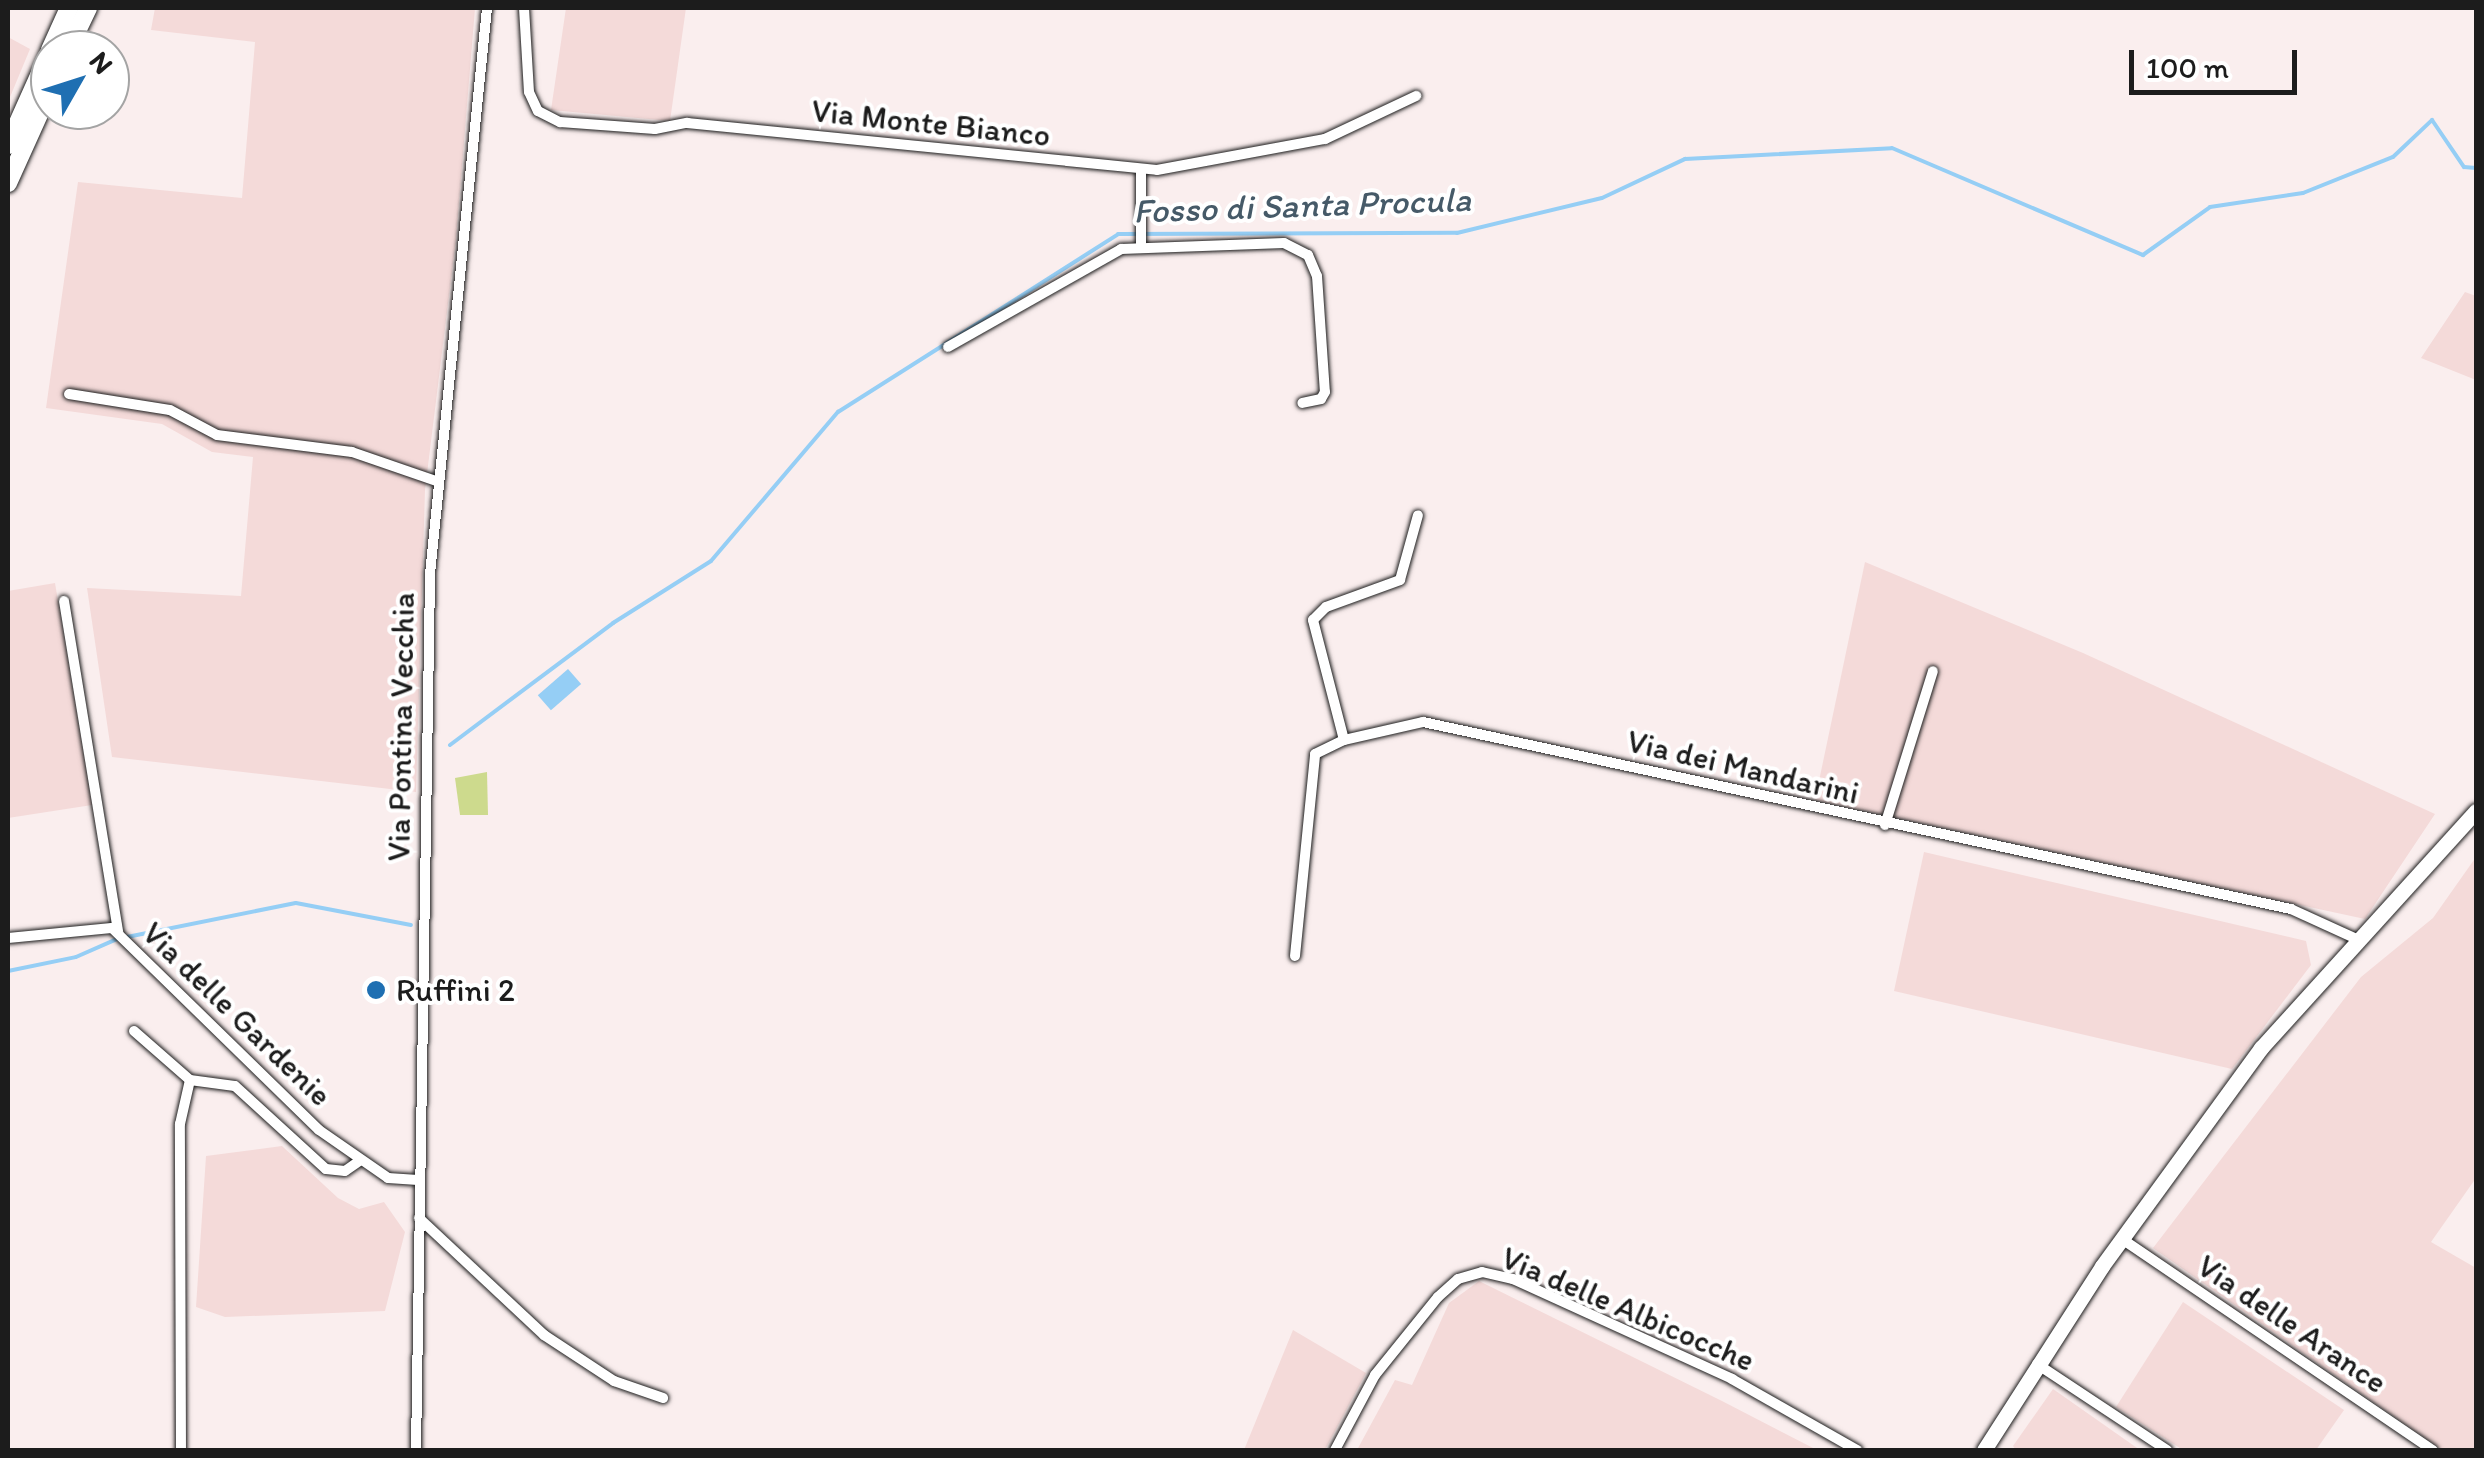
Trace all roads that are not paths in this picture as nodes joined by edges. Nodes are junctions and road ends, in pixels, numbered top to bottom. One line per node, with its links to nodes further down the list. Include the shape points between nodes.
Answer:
1 (487, 8): 13 (street, Via Pontina Vecchia)
2 (524, 8): 7 (street, Via Monte Bianco, via 528,92 538,111 556,121 650,129 687,123)
3 (30, 96): 6 (highway)
4 (1416, 96): 7 (street, Via Monte Bianco, via 1326,139)
5 (32, 130): 8 (highway)
6 (8, 146)
7 (1141, 170): 9 (street)
8 (8, 183)
9 (1142, 244): 10 (street, via 1084,265); 12 (street, via 1280,242 1306,252 1318,276 1324,392 1321,400)
10 (948, 347)
11 (68, 394): 13 (street, via 164,408 217,435 342,450)
12 (1302, 403)
13 (436, 481): 27 (street, Via Pontina Vecchia)
14 (1418, 515): 17 (street, via 1400,580 1326,608 1313,620)
15 (64, 601): 20 (street)
16 (1933, 671): 19 (street)
17 (1344, 740): 19 (street, Via dei Mandarini, via 1408,724 1443,724); 23 (street, via 1314,757)
18 (2476, 811): 22 (main road)
19 (1884, 825): 22 (street, Via dei Mandarini, via 2292,909)
20 (118, 932): 21 (street, Via delle Gardenie, via 86,926); 26 (street, Via delle Gardenie, via 300,1113)
21 (8, 938)
22 (2358, 940): 29 (main road, via 2261,1048)
23 (1294, 956)
24 (134, 1031): 25 (street)
25 (190, 1080): 26 (street, via 235,1086 326,1169 345,1171); 32 (street, via 180,1144)
26 (361, 1160): 27 (street, Via delle Gardenie, via 395,1181)
27 (418, 1180): 28 (street, Via Pontina Vecchia)
28 (419, 1218): 31 (street, via 544,1334 614,1381); 33 (street, Via Pontina Vecchia)
29 (2122, 1239): 30 (main road); 38 (street, Via delle Arance)
30 (2037, 1364): 36 (main road); 37 (street)
31 (663, 1398)
32 (181, 1450)
33 (416, 1450)
34 (1335, 1450): 35 (street, Via delle Albicocche, via 1375,1375 1438,1297 1458,1279 1482,1272 1513,1279 1732,1378)
35 (1857, 1450)
36 (1984, 1450)
37 (2167, 1450)
38 (2433, 1450)

